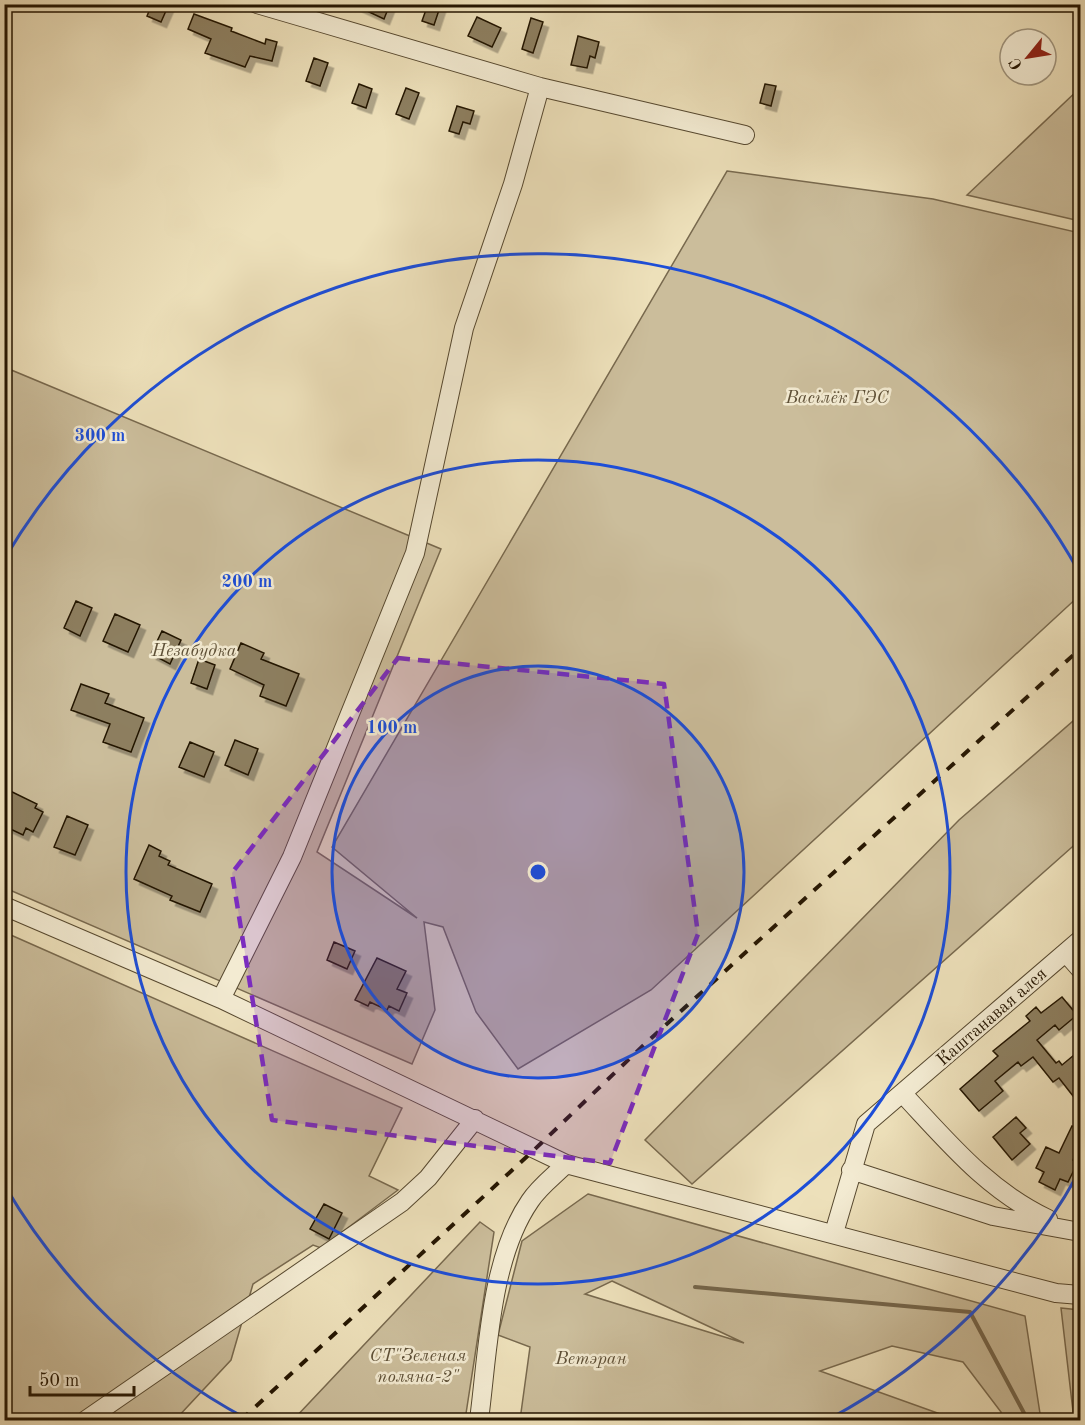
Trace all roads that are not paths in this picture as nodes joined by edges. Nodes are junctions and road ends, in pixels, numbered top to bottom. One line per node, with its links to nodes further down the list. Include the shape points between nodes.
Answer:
1 (258, 4): 2 (street)
2 (540, 87): 3 (street); 8 (street, via 513,184 464,328 415,554 292,857)
3 (745, 135)
4 (4, 906): 8 (street)
5 (1080, 940): 6 (street, Каштанавая алея)
6 (1066, 953): 7 (street); 9 (street, Каштанавая алея)
7 (1080, 969)
8 (221, 999): 10 (street)
9 (903, 1094): 12 (street, Каштанавая алея, via 866,1124); 13 (street, via 989,1184 1021,1206)
10 (475, 1119): 11 (street); 16 (street, via 428,1178 402,1202)
11 (566, 1164): 14 (street); 17 (street, via 530,1200 508,1244 497,1290)
12 (852, 1170): 13 (street, via 993,1216); 14 (street, Каштанавая алея)
13 (1075, 1231)
14 (834, 1233): 15 (street, via 1056,1293)
15 (1080, 1295)
16 (86, 1420)
17 (479, 1420)

